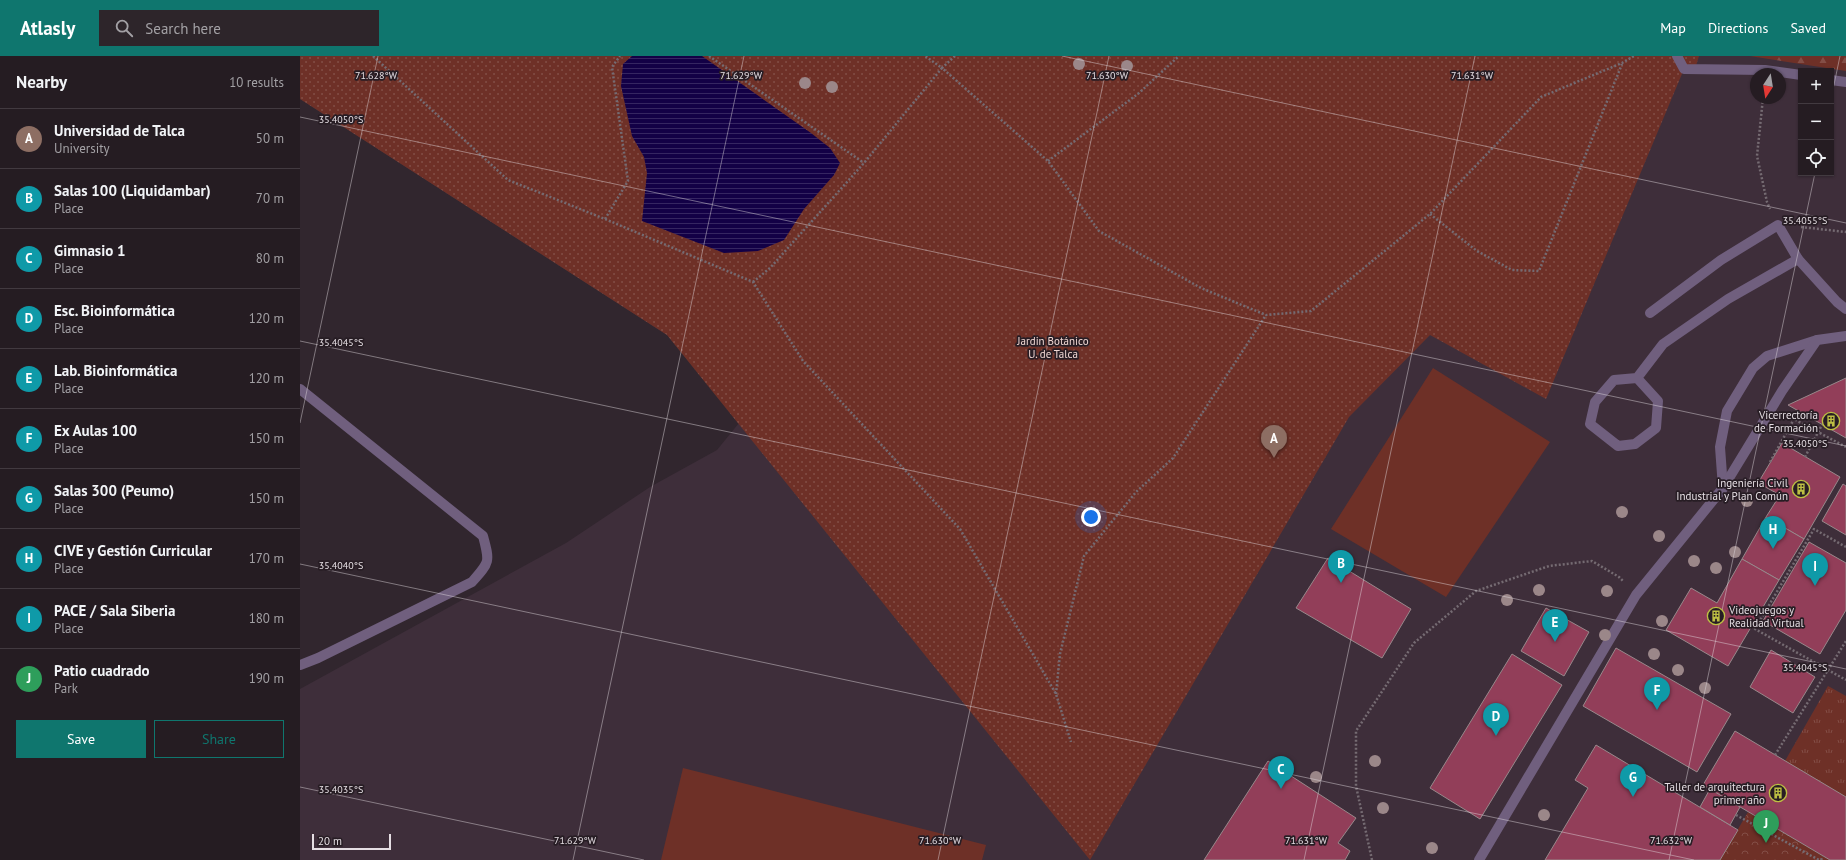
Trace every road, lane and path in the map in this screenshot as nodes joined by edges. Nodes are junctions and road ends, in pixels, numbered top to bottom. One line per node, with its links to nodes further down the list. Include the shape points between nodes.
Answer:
1 (373, 56): 18 (path, via 508,180)
2 (620, 56): 18 (path, via 612,67 628,181)
3 (709, 56): 16 (path)
4 (925, 56): 10 (path)
5 (955, 56): 10 (path)
6 (1179, 56): 15 (path, via 1139,92)
7 (1634, 56): 9 (path)
8 (1678, 56): 11 (street, via 1684,69 1765,70)
9 (1622, 64): 17 (path, via 1541,97); 17 (path, via 1538,271 1512,270 1477,251)
10 (942, 68): 15 (path); 16 (path)
11 (1798, 75)
12 (1834, 80): 13 (street)
13 (1846, 82)
14 (1761, 104): 19 (path, via 1757,156 1767,202)
15 (1048, 161): 25 (path, via 1099,231 1201,288)
16 (864, 163): 22 (path, via 770,268)
17 (1430, 214): 25 (path, via 1311,311)
18 (605, 219): 22 (path)
19 (1778, 225): 20 (path); 21 (street); 24 (street, via 1721,260)
20 (1846, 232)
21 (1798, 259): 23 (street); 28 (street, via 1728,299 1663,344)
22 (753, 282): 45 (path, via 803,361 960,529)
23 (1846, 309)
24 (1650, 313)
25 (1266, 315): 45 (path, via 1174,458 1136,492 1084,556 1060,654)
26 (1846, 336): 27 (street)
27 (1817, 340): 30 (street); 38 (street, via 1767,356 1753,368 1727,411 1720,447)
28 (1638, 378): 28 (street, via 1614,380 1595,402 1590,424 1618,446 1635,444 1656,428 1658,401)
29 (300, 389): 42 (street, via 483,536 488,552 487,565 472,582)
30 (1772, 408): 32 (path); 38 (street)
31 (1799, 410): 32 (path)
32 (1794, 419): 34 (path); 37 (path)
33 (1823, 423): 34 (path)
34 (1818, 432): 35 (path); 36 (path)
35 (1846, 447)
36 (1805, 457)
37 (1770, 462)
38 (1723, 488): 40 (street)
39 (1846, 547): 43 (path, via 1814,529 1755,629)
40 (1636, 595): 50 (path, via 1619,577 1592,561 1549,566 1476,591 1414,643 1356,731 1356,786); 51 (street)
41 (1846, 641): 43 (path)
42 (300, 665)
43 (1828, 670): 44 (path); 47 (path)
44 (1846, 680)
45 (1056, 694): 46 (path)
46 (1071, 742)
47 (1775, 755)
48 (1736, 814): 52 (path)
49 (1823, 856): 52 (path)
50 (1372, 860)
51 (1479, 860)
52 (1820, 860)

